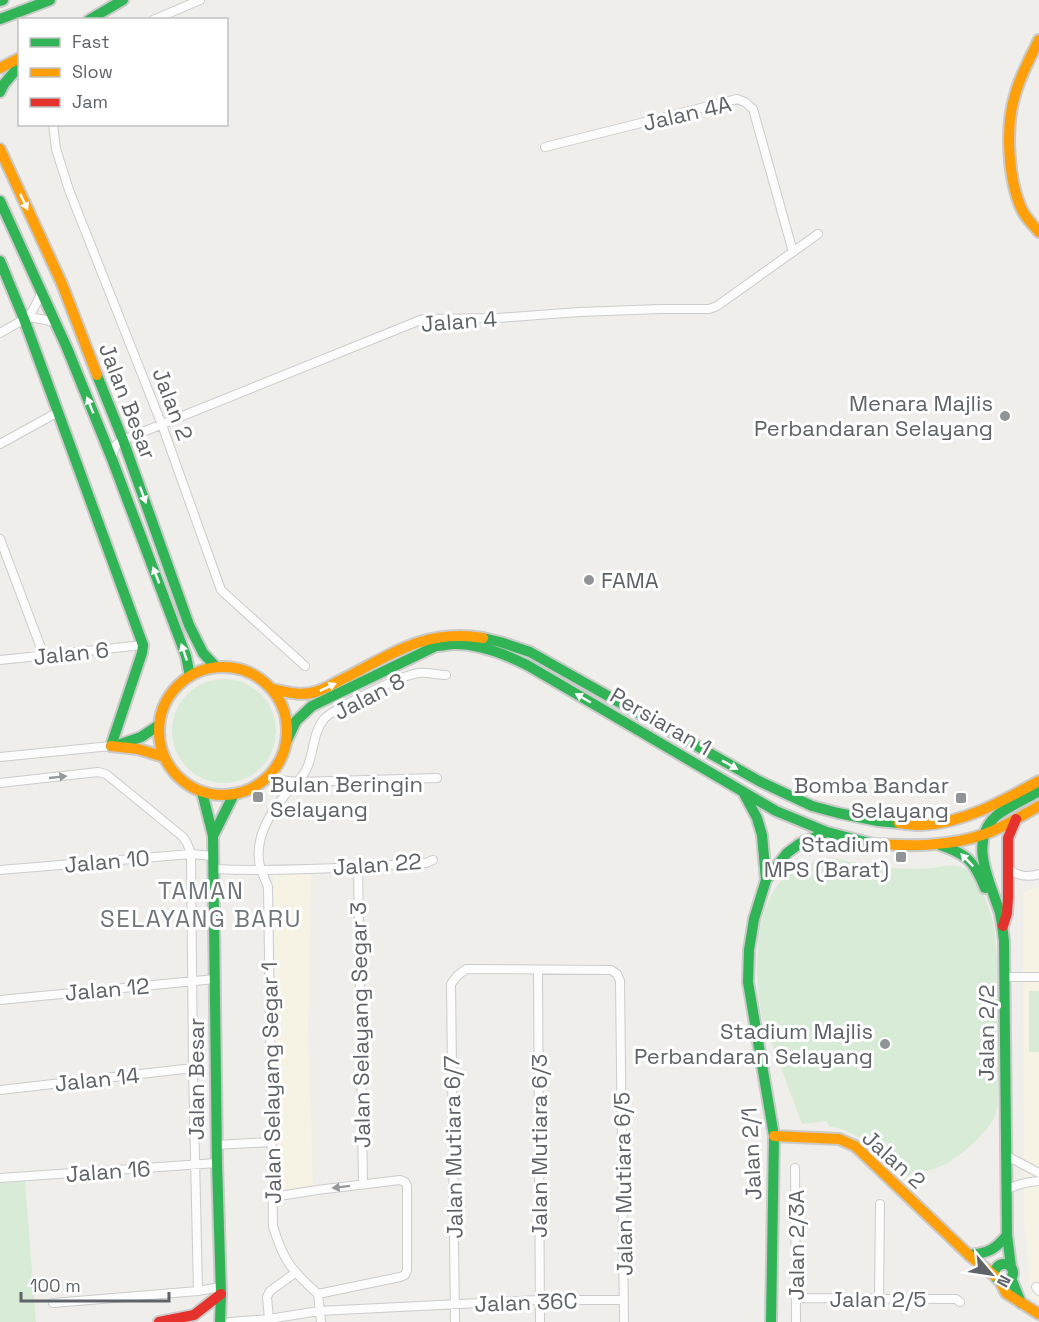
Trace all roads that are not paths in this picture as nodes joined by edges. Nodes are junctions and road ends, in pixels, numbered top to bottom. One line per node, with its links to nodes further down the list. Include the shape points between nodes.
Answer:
1 (50, 0): 6 (main road)
2 (123, 0): 4 (main road)
3 (200, 0): 5 (street)
4 (92, 18)
5 (158, 18)
6 (0, 19)
7 (1039, 40): 16 (main road, via 1020,81 1008,132 1014,187 1023,212)
8 (18, 59): 10 (main road)
9 (18, 67): 11 (main road)
10 (0, 68)
11 (0, 92)
12 (53, 126): 25 (street, Jalan 2, via 69,190)
13 (545, 147): 18 (street, Jalan 4A, via 737,99 746,102 753,109)
14 (0, 149): 26 (main road, Jalan Besar, one-way to 26, via 62,284)
15 (0, 201): 20 (main road, Jalan Besar)
16 (1039, 232)
17 (818, 234): 18 (street, Jalan 4)
18 (793, 252): 25 (street, Jalan 4, via 709,309 423,320)
19 (0, 261): 21 (main road)
20 (42, 292): 21 (street); 22 (main road, Jalan Besar)
21 (26, 318): 22 (street); 23 (street); 24 (main road)
22 (56, 323): 28 (main road, Jalan Besar, one-way to 22)
23 (0, 333)
24 (58, 412): 27 (street); 30 (main road)
25 (162, 425): 26 (street, Jalan 4); 33 (street, Jalan 2, via 221,590)
26 (123, 440): 28 (street, via 116,445); 34 (main road, Jalan Besar, one-way to 34, via 189,626 205,658)
27 (0, 444)
28 (112, 459): 36 (main road, Jalan Besar, one-way to 28, via 186,656)
29 (0, 539): 31 (street)
30 (143, 645): 31 (street, Jalan 6); 40 (main road)
31 (44, 656): 32 (street, Jalan 6)
32 (0, 660)
33 (305, 666)
34 (216, 667): 36 (main road); 37 (main road, via 256,675)
35 (446, 675): 45 (street, Jalan 8, via 418,673 403,677 338,708 324,719 314,739 307,769)
36 (190, 676): 38 (main road, via 169,696)
37 (272, 689): 39 (main road, via 282,705); 54 (main road, Persiaran 1, one-way to 54, via 296,694 317,692 428,638 462,635 496,640 530,652 759,781 812,806)
38 (159, 725): 40 (main road, via 136,740); 42 (main road)
39 (286, 742): 43 (main road); 48 (main road, Persiaran 1, one-way to 39, via 510,656 456,643 436,646 312,706 296,721)
40 (111, 746): 41 (street); 42 (main road)
41 (0, 757)
42 (164, 757): 50 (main road, via 186,784)
43 (272, 772): 45 (street, via 280,780); 51 (main road, via 248,790)
44 (437, 778): 45 (street)
45 (298, 782): 67 (street, Jalan Selayang Segar 1, via 266,823 259,861)
46 (1039, 782): 54 (main road, Persiaran 1, via 954,820 921,825)
47 (0, 783): 60 (street, one-way to 60, via 106,774 183,837)
48 (742, 791): 55 (main road, Persiaran 1, via 776,811); 69 (main road, Jalan 2/1, via 762,835)
49 (1039, 791): 56 (main road, via 996,816)
50 (202, 792): 51 (main road); 57 (main road, Jalan Besar)
51 (234, 794): 57 (main road, Jalan Besar)
52 (1039, 806): 53 (main road, Persiaran 1)
53 (1016, 819): 56 (main road, Persiaran 1); 65 (main road, via 1008,838)
54 (890, 822): 58 (main road)
55 (827, 832): 58 (main road, Persiaran 1); 69 (main road, Jalan 2/1, via 787,853)
56 (984, 834): 59 (main road, Persiaran 1); 70 (main road, Jalan 2/2, via 981,846 987,876)
57 (213, 836): 61 (main road, Jalan Besar)
58 (887, 844): 59 (main road, Persiaran 1)
59 (938, 844): 70 (main road, one-way to 59, via 969,860)
60 (191, 854): 61 (street, Jalan 10); 66 (street, Jalan 10); 75 (street)
61 (213, 856): 64 (main road, Jalan Besar)
62 (433, 860): 63 (street, Jalan 22)
63 (358, 867): 67 (street, Jalan 22); 89 (street, Jalan Selayang Segar 3)
64 (213, 869): 67 (street, Jalan 22); 74 (main road, Jalan Besar)
65 (1008, 869): 68 (street, via 1018,875); 70 (main road)
66 (0, 870)
67 (262, 871): 80 (street, Jalan Selayang Segar 1, via 268,887)
68 (1039, 874)
69 (766, 880): 79 (main road, Jalan 2/1, via 754,919 748,982)
70 (1003, 927): 72 (main road, Jalan 2/2)
71 (538, 970): 101 (street, Jalan Mutiara 6/5, via 611,970 620,981); 103 (street, Jalan Mutiara 6/3); 106 (street, Jalan Mutiara 6/7, via 466,969 451,984)
72 (1005, 977): 73 (street); 82 (main road, Jalan 2/2)
73 (1039, 977)
74 (215, 979): 75 (street, Jalan 12); 81 (main road, Jalan Besar)
75 (193, 981): 76 (street, Jalan 12); 77 (street)
76 (0, 1000)
77 (194, 1068): 78 (street, Jalan 14); 84 (street)
78 (0, 1090)
79 (774, 1136): 94 (main road, Jalan 2, via 839,1139 855,1146); 117 (main road, Jalan 2/1)
80 (272, 1142): 81 (street); 91 (street, Jalan Selayang Segar 1)
81 (216, 1145): 83 (main road, Jalan Besar)
82 (1007, 1156): 86 (street); 90 (main road, Jalan 2/2)
83 (216, 1163): 84 (street, Jalan 16); 97 (main road, Jalan Besar)
84 (196, 1165): 87 (street, Jalan 16); 98 (street)
85 (795, 1168): 100 (street, Jalan 2/3A)
86 (1039, 1173)
87 (0, 1178)
88 (1039, 1181): 90 (street)
89 (363, 1184): 91 (street, one-way to 91); 99 (street, via 400,1180 407,1186 405,1275)
90 (1006, 1190): 93 (main road, Jalan 2/2)
91 (273, 1197): 96 (street, Jalan Selayang Segar 1, via 273,1226 278,1244)
92 (880, 1204): 102 (street)
93 (1007, 1234): 94 (main road, via 990,1252); 95 (main road, Jalan 2/2)
94 (969, 1255): 95 (main road, Jalan 2)
95 (1003, 1272): 108 (main road, via 1006,1293)
96 (295, 1273): 99 (street, Jalan Selayang Segar 1); 109 (street, via 270,1291)
97 (220, 1290): 98 (street); 110 (main road, via 194,1315); 111 (main road, Jalan Besar)
98 (198, 1291): 105 (street)
99 (318, 1294): 107 (street)
100 (796, 1298): 102 (street, Jalan 2/5); 118 (street, Jalan 2/3A)
101 (624, 1299): 103 (street, Jalan 36C); 116 (street, Jalan Mutiara 6/5)
102 (879, 1299): 104 (street, Jalan 2/5)
103 (539, 1300): 106 (street, Jalan 36C); 115 (street, Jalan Mutiara 6/3)
104 (960, 1302)
105 (53, 1303)
106 (454, 1304): 107 (street, Jalan 36C); 114 (street, Jalan Mutiara 6/7)
107 (319, 1311): 109 (street, Jalan 36C); 113 (street)
108 (1039, 1314)
109 (269, 1319): 112 (street, Jalan 36C)
110 (159, 1322)
111 (220, 1322)
112 (230, 1322)
113 (321, 1322)
114 (455, 1322)
115 (540, 1322)
116 (624, 1322)
117 (771, 1322)
118 (796, 1322)

